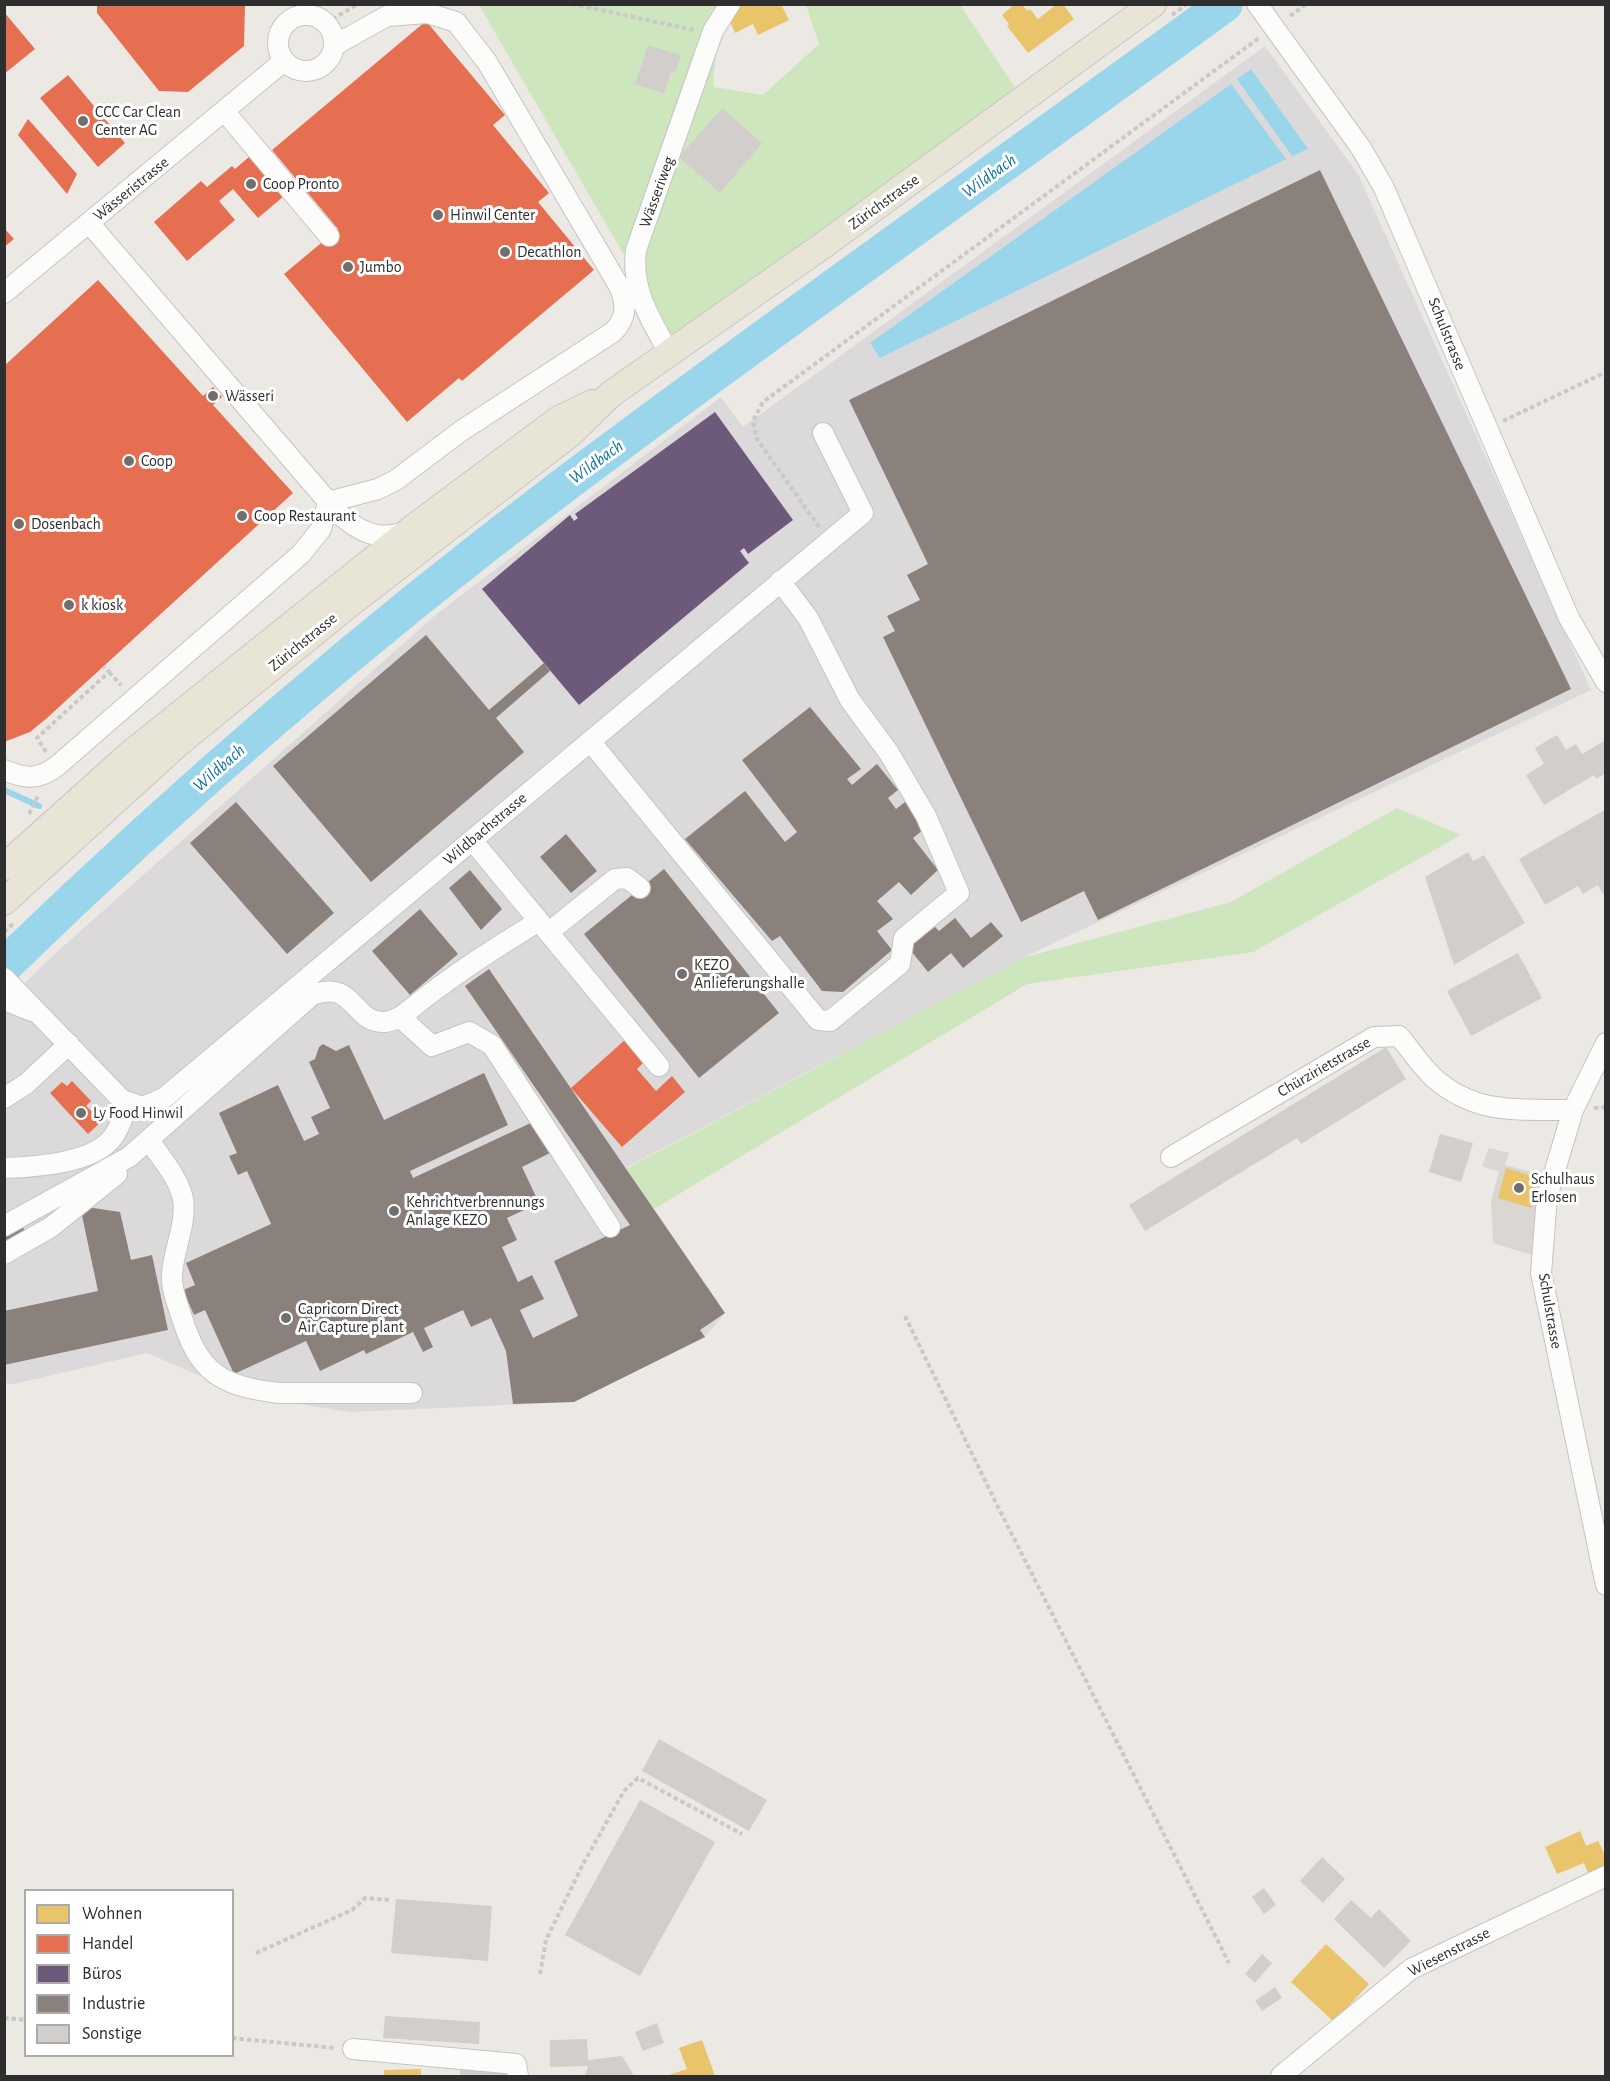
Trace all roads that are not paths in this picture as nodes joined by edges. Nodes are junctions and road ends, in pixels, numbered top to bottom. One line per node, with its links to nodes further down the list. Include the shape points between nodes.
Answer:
1 (730, 4): 10 (street, Wässeriweg, via 712,31 635,259 640,301)
2 (1257, 4): 16 (street, Schulstrasse, via 1384,188 1569,618)
3 (1160, 11): 10 (main road, Zürichstrasse)
4 (334, 45): 5 (street, via 327,62 310,72 291,68); 5 (street, via 326,22 302,15 287,22 278,37); 13 (street, via 387,16 428,13 456,22 487,62 619,286 625,304 622,319 613,332 461,431 396,480 378,489)
5 (284, 61): 6 (street, Wässeristrasse)
6 (225, 112): 7 (street, Wässeristrasse); 8 (street)
7 (89, 223): 9 (street, Wässeristrasse); 13 (street)
8 (329, 236)
9 (4, 293)
10 (668, 351): 11 (main road, Zürichstrasse)
11 (611, 394): 14 (main road, Zürichstrasse, via 559,419); 22 (main road, Zürichstrasse, via 570,434 351,603 180,742)
12 (823, 433): 15 (street, Wildbachstrasse, via 863,513)
13 (328, 502): 14 (street, via 354,527 369,535 390,536); 18 (street, via 321,529 301,554 57,766 42,776 25,778)
14 (414, 528): 20 (main road, Zürichstrasse, via 130,754)
15 (780, 581): 17 (street, Wildbachstrasse); 17 (street, via 808,618 850,699 890,753 926,816 959,893 904,938 900,964 830,1021 818,1020)
16 (1605, 682)
17 (590, 741): 19 (street, Wildbachstrasse)
18 (4, 770)
19 (472, 840): 23 (street); 32 (street, Wildbachstrasse, via 164,1098 143,1107)
20 (4, 867)
21 (640, 888): 23 (street, via 627,878 615,879)
22 (11, 911)
23 (544, 927): 27 (street, via 463,967); 30 (street)
24 (5, 979): 26 (street)
25 (4, 1000): 26 (street)
26 (40, 1015): 29 (street)
27 (400, 1017): 34 (street, via 375,1021 340,992 312,994); 39 (street, via 432,1046 469,1032 492,1045)
28 (1605, 1043): 33 (street, Schulstrasse)
29 (69, 1044): 31 (street, via 26,1084); 32 (street)
30 (659, 1066)
31 (4, 1098)
32 (128, 1103): 37 (street, via 113,1137 97,1151 43,1166)
33 (1573, 1110): 36 (street, Chürzirietstrasse, via 1490,1108 1469,1101 1434,1078 1399,1036 1374,1037); 42 (street, Schulstrasse, via 1546,1197 1541,1273)
34 (148, 1140): 35 (street); 41 (street, via 183,1200 172,1287 191,1344 204,1363 226,1381 257,1390)
35 (129, 1156): 38 (street); 40 (street, via 119,1172 51,1227)
36 (1171, 1157)
37 (4, 1168)
38 (4, 1226)
39 (610, 1227)
40 (4, 1254)
41 (412, 1393)
42 (1605, 1585)
43 (1605, 1876): 46 (street, Wiesenstrasse, via 1411,1969)
44 (353, 2049): 45 (street, via 516,2064)
45 (518, 2076)
46 (1281, 2076)

